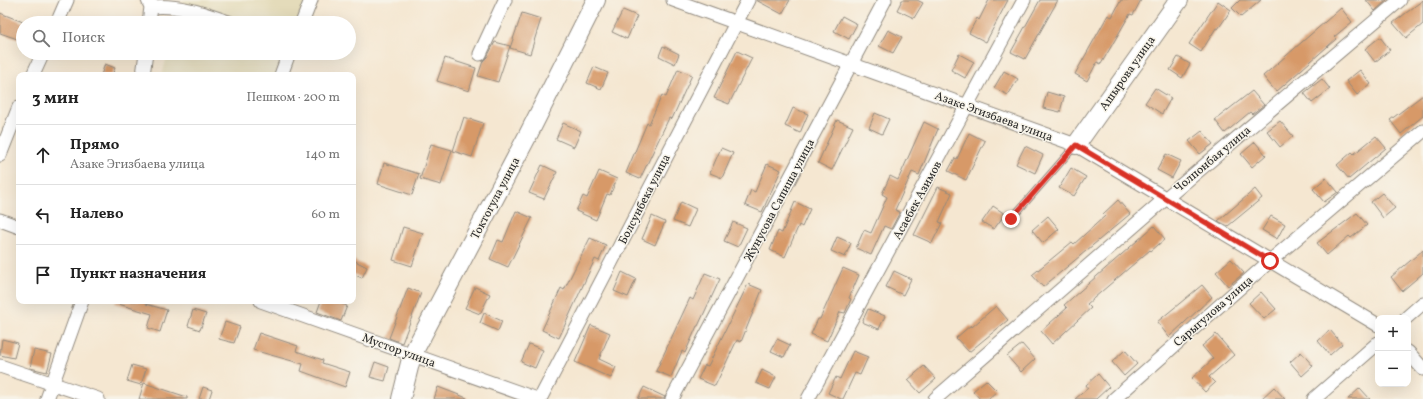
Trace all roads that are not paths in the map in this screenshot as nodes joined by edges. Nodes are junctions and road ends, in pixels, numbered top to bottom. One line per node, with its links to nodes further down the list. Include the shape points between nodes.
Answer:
1 (67, 0): 12 (street)
2 (311, 0): 15 (street)
3 (505, 0): 17 (street)
4 (596, 0): 41 (street, Токтогула улица)
5 (673, 0): 16 (street, Азаке Эгизбаева улица)
6 (748, 0): 16 (street, Болсунбека улица)
7 (885, 0): 21 (street, Жунусова Сапиша улица)
8 (1024, 0): 25 (street, Асаебек Азимов)
9 (1179, 0): 28 (street, Ашырова улица)
10 (1400, 0): 30 (street, Чолпонбая улица)
11 (149, 4): 13 (street); 14 (street)
12 (60, 16)
13 (149, 16)
14 (211, 16)
15 (305, 16)
16 (736, 23): 21 (street, Азаке Эгизбаева улица); 50 (street, Болсунбека улица)
17 (480, 54)
18 (40, 60): 22 (street)
19 (145, 60): 23 (street)
20 (287, 60): 24 (street)
21 (851, 64): 25 (street, Азаке Эгизбаева улица); 51 (street, Жунусова Сапиша улица)
22 (34, 72)
23 (143, 72)
24 (282, 72)
25 (967, 107): 28 (street, Азаке Эгизбаева улица); 52 (street, Асаебек Азимов)
26 (16, 115): 29 (street)
27 (1423, 131): 34 (street, Сарыгулова улица)
28 (1076, 145): 30 (street, Азаке Эгизбаева улица); 31 (lane)
29 (0, 155)
30 (1165, 199): 34 (street, Азаке Эгизбаева улица); 53 (street, Чолпонбая улица)
31 (1011, 219)
32 (0, 220): 33 (street)
33 (16, 226)
34 (1270, 261): 39 (street, Азаке Эгизбаева улица); 54 (street, Сарыгулова улица)
35 (1423, 303): 38 (street)
36 (81, 304): 45 (street)
37 (269, 304): 41 (street, Мустор улица)
38 (1409, 315)
39 (1375, 323)
40 (1375, 346): 55 (street)
41 (412, 355): 48 (street, Токтогула улица); 49 (street, Мустор улица)
42 (1411, 355): 44 (street)
43 (0, 366): 45 (street)
44 (1423, 369)
45 (52, 384): 46 (street); 47 (street)
46 (47, 399)
47 (98, 399)
48 (401, 399)
49 (537, 399)
50 (540, 399)
51 (672, 399)
52 (808, 399)
53 (935, 399)
54 (1114, 399)
55 (1314, 399)

